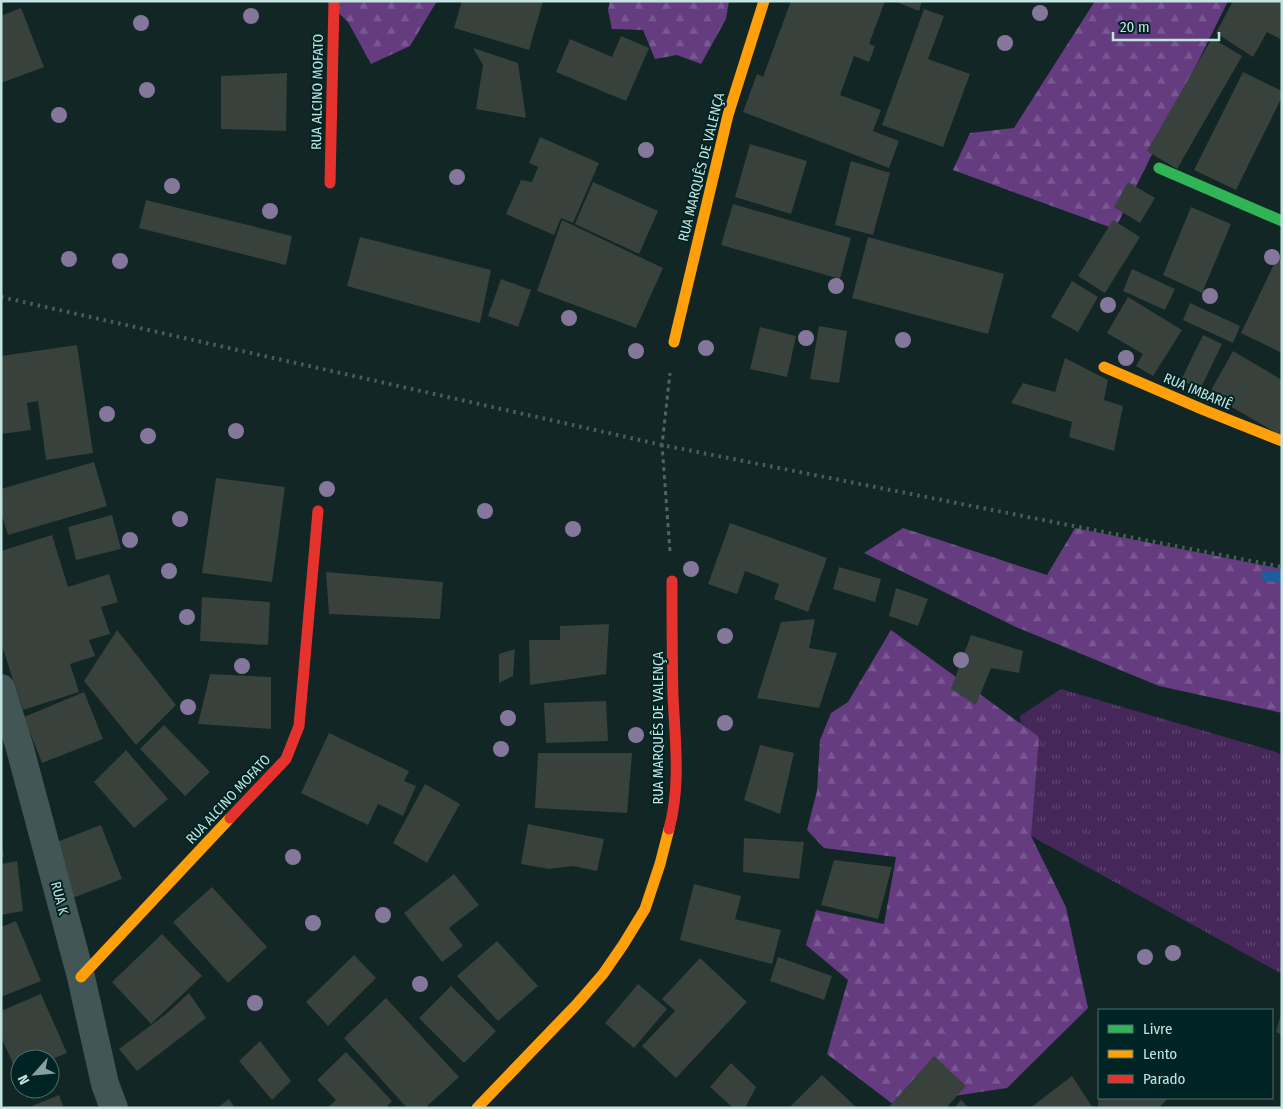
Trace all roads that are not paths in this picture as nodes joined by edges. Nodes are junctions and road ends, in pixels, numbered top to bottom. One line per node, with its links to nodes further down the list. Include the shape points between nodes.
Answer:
1 (334, 1): 4 (street, RUA ALCINO MOFATO)
2 (764, 1): 6 (street, RUA MARQUÊS DE VALENÇA, via 728,115)
3 (1159, 168): 5 (street)
4 (330, 183)
5 (1282, 221)
6 (674, 342)
7 (1104, 367): 8 (street, RUA IMBARIÊ)
8 (1282, 441)
9 (318, 511): 13 (street, RUA ALCINO MOFATO, via 299,726 286,759)
10 (672, 581): 14 (street, RUA MARQUÊS DE VALENÇA, via 674,812 646,909 603,974)
11 (1, 688): 12 (street, RUA K)
12 (10, 748): 13 (street, RUA K)
13 (81, 978): 15 (street, RUA K, via 105,1084)
14 (485, 1105)
15 (114, 1108)

